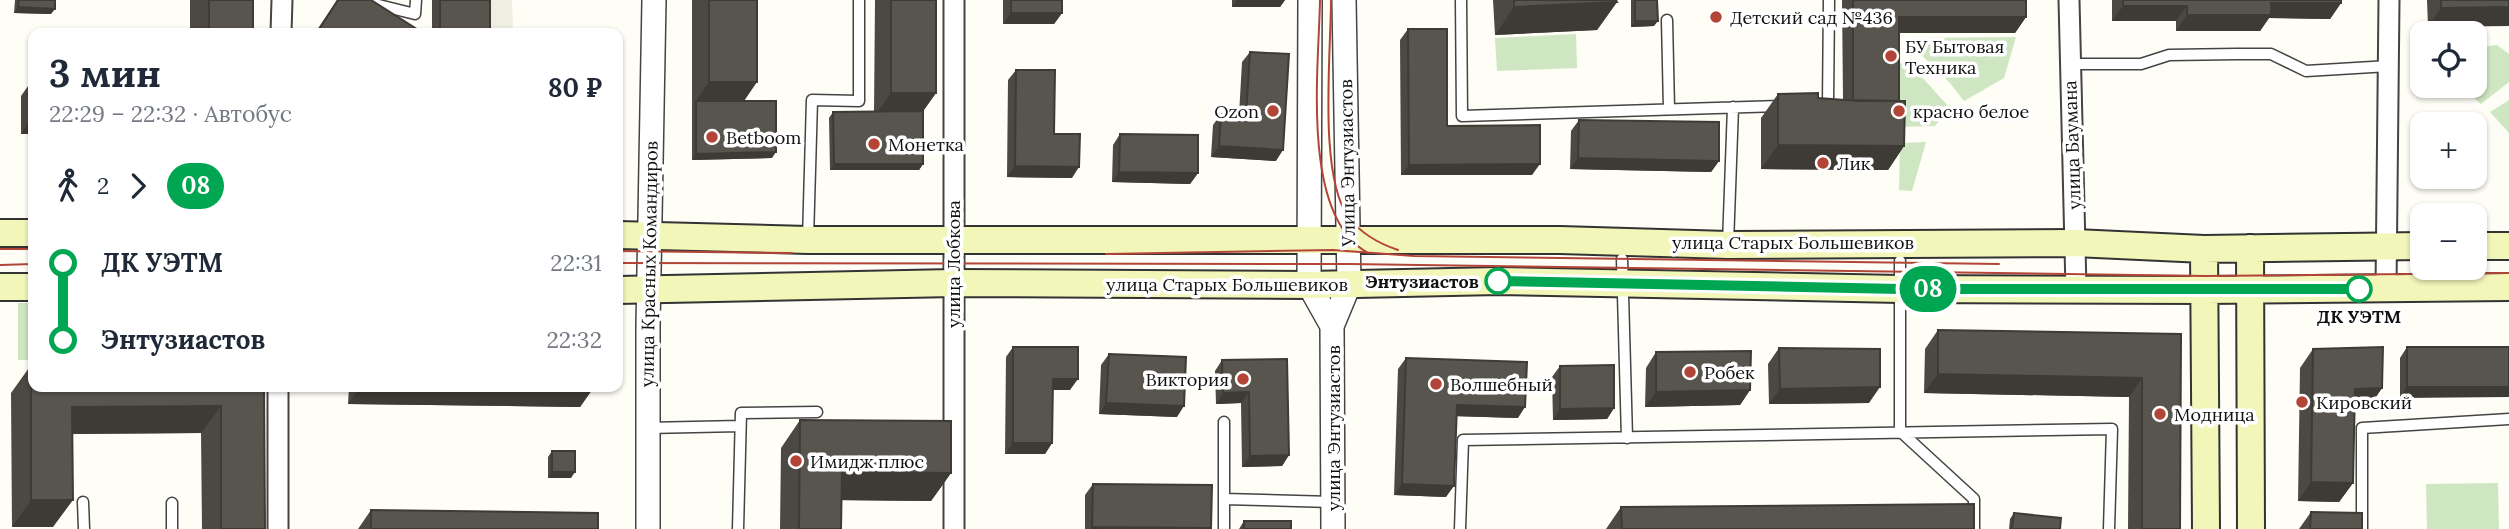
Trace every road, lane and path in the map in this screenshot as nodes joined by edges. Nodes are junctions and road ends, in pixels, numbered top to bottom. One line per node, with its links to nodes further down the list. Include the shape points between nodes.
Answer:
1 (282, 0): 14 (street)
2 (358, 0): 3 (lane, via 415,13)
3 (416, 0)
4 (654, 0): 24 (street, улица Красных Командиров)
5 (859, 0): 25 (lane, via 859,102 812,100)
6 (954, 0): 26 (street, улица Лобкова)
7 (1310, 0): 27 (street, Улица Энтузиастов)
8 (1344, 0): 28 (street, Улица Энтузиастов)
9 (1461, 0): 20 (lane, via 1462,116)
10 (1829, 0): 17 (lane, via 1828,105)
11 (2070, 0): 15 (street, улица Баумана)
12 (2389, 0): 16 (street)
13 (1667, 20): 20 (lane)
14 (281, 28)
15 (2069, 64): 16 (lane, via 2141,64 2169,55 2271,54 2306,71); 29 (street, улица Баумана)
16 (2390, 66): 34 (street)
17 (1814, 105)
18 (1787, 106): 19 (lane)
19 (1734, 107): 20 (lane); 30 (lane)
20 (1669, 109)
21 (0, 233): 22 (main road)
22 (28, 233)
23 (623, 234): 24 (main road, улица Старых Большевиков)
24 (649, 234): 25 (main road, улица Старых Большевиков); 49 (street, улица Красных Командиров)
25 (807, 240): 26 (main road, улица Старых Большевиков)
26 (953, 240): 27 (main road, улица Старых Большевиков); 39 (street, улица Лобкова)
27 (1309, 240): 28 (main road, улица Старых Большевиков); 40 (street, Улица Энтузиастов)
28 (1348, 240): 30 (main road, улица Старых Большевиков); 41 (street, Улица Энтузиастов)
29 (2075, 243): 30 (main road, улица Старых Большевиков); 36 (main road, улица Старых Большевиков); 46 (street, улица Баумана)
30 (1728, 244)
31 (2410, 246): 34 (main road, улица Старых Большевиков)
32 (2487, 246): 33 (main road)
33 (2509, 246)
34 (2388, 247): 35 (main road, улица Старых Большевиков); 47 (street)
35 (2250, 248): 36 (main road, улица Старых Большевиков); 51 (main road)
36 (2204, 249): 50 (main road)
37 (1900, 261): 45 (lane)
38 (1623, 270): 41 (main road, улица Старых Большевиков); 45 (main road, улица Старых Большевиков); 60 (lane)
39 (953, 283): 40 (main road, улица Старых Большевиков); 49 (main road, улица Старых Большевиков); 72 (street, улица Лобкова)
40 (1309, 285): 41 (main road, улица Старых Большевиков); 52 (street, Улица Энтузиастов)
41 (1349, 285): 52 (street, Улица Энтузиастов)
42 (0, 287): 43 (main road)
43 (28, 287)
44 (2509, 287): 47 (main road, улица Старых Большевиков)
45 (1900, 289): 46 (main road, улица Старых Большевиков); 59 (lane)
46 (2076, 289): 50 (main road, улица Старых Большевиков)
47 (2386, 289): 51 (main road, улица Старых Большевиков)
48 (623, 290): 49 (main road, улица Старых Большевиков)
49 (648, 290): 58 (street, улица Красных Командиров)
50 (2205, 290): 51 (main road, улица Старых Большевиков); 78 (main road)
51 (2251, 290): 79 (main road)
52 (1332, 327): 63 (street, улица Энтузиастов)
53 (278, 392): 69 (street)
54 (817, 412): 57 (lane, via 741,413)
55 (2509, 419): 66 (lane, via 2362,428)
56 (1224, 422): 61 (lane)
57 (740, 426): 58 (lane); 71 (lane)
58 (647, 428): 70 (street, улица Красных Командиров)
59 (1900, 431): 60 (lane); 76 (lane, via 1974,499); 77 (lane, via 2112,429)
60 (1626, 438): 75 (lane, via 1463,440)
61 (1224, 499): 63 (lane); 73 (lane)
62 (83, 502): 67 (lane)
63 (1333, 502): 74 (street, улица Энтузиастов)
64 (172, 503): 68 (lane)
65 (2350, 517): 66 (lane)
66 (2362, 517): 80 (lane)
67 (84, 529)
68 (172, 529)
69 (278, 529)
70 (648, 529)
71 (738, 529)
72 (954, 529)
73 (1224, 529)
74 (1333, 529)
75 (1460, 529)
76 (1974, 529)
77 (2109, 529)
78 (2206, 529)
79 (2251, 529)
80 (2361, 529)

